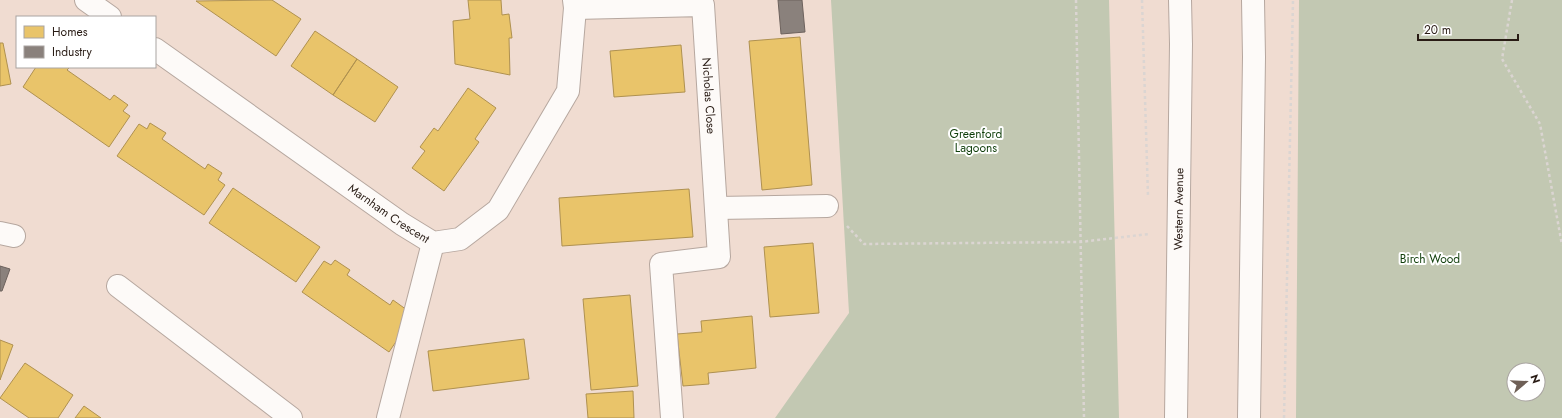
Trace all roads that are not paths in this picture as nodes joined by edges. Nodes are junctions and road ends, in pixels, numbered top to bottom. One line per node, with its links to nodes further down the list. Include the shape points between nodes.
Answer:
1 (86, 0): 6 (main road)
2 (1180, 0): 16 (main road, Western Avenue)
3 (1253, 0): 8 (main road)
4 (1257, 0): 8 (main road)
5 (574, 4): 10 (main road, Nicholas Close, via 703,5); 11 (main road, Marnham Crescent, via 568,91 498,210 460,239)
6 (109, 16)
7 (156, 50): 11 (main road, Marnham Crescent, via 402,224)
8 (1254, 57): 17 (main road)
9 (827, 206): 10 (main road)
10 (716, 208): 15 (main road, Nicholas Close, via 719,257 661,264)
11 (433, 243): 14 (main road)
12 (118, 286): 13 (main road)
13 (291, 418)
14 (388, 418)
15 (672, 418)
16 (1176, 418)
17 (1249, 418)

